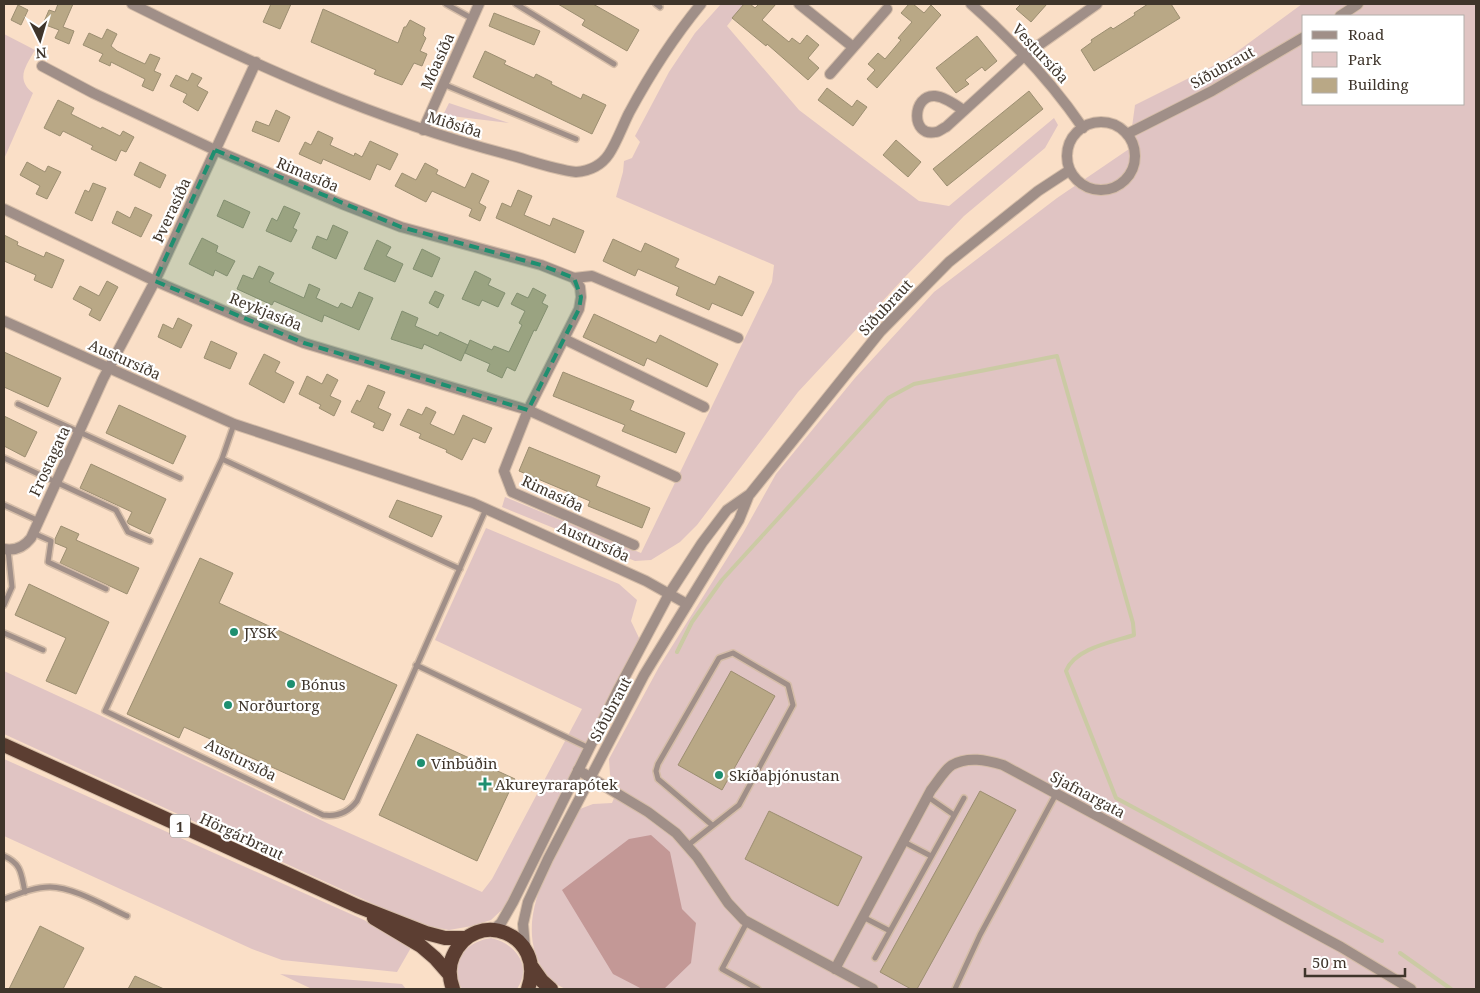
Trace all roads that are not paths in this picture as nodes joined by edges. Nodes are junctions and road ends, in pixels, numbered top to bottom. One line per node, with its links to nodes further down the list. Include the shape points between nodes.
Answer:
1 (132, 4): 16 (street, Miðsíða)
2 (446, 4): 12 (lane)
3 (479, 4): 12 (street, Móasíða)
4 (516, 4): 17 (lane)
5 (701, 4): 23 (street, Miðsíða, via 667,48 608,155 587,171 564,170)
6 (799, 4): 14 (street)
7 (971, 4): 15 (street, Vestursíða)
8 (1097, 4): 15 (street)
9 (1358, 4): 11 (street)
10 (887, 9): 14 (street)
11 (1342, 15)
12 (473, 19): 20 (street, Móasíða)
13 (1302, 38): 24 (street, Síðubraut, via 1212,91)
14 (853, 47): 19 (street)
15 (1025, 55): 21 (street); 22 (street, Vestursíða, via 1062,97)
16 (256, 62): 23 (street, Miðsíða, via 320,91); 26 (street, Þverasíða)
17 (614, 64)
18 (42, 66): 26 (street, Rimasíða)
19 (830, 74)
20 (443, 84): 23 (street, Móasíða); 25 (lane)
21 (964, 110): 21 (street, via 946,127 935,132 924,130 917,121 919,106 929,97 942,98)
22 (1082, 128): 24 (street, via 1104,122); 27 (street, via 1069,144)
23 (423, 130)
24 (1127, 134): 27 (street, via 1135,153 1130,174 1123,182 1104,190 1089,187 1076,179)
25 (576, 139)
26 (215, 150): 29 (street, Rimasíða, via 401,227 541,265); 30 (street, Þverasíða)
27 (1070, 170): 45 (street, Síðubraut, via 1038,191 949,262 880,332)
28 (4, 209): 30 (street, Reykjasíða)
29 (574, 278): 32 (street, Rimasíða, via 592,276); 33 (street, Rimasíða, via 580,287 580,304)
30 (155, 281): 34 (street, Þverasíða); 37 (street, Reykjasíða, via 304,342)
31 (4, 321): 34 (street, Austursíða)
32 (738, 338)
33 (564, 339): 36 (street); 37 (street, Rimasíða)
34 (108, 368): 38 (street, Austursíða); 39 (street, Frostagata)
35 (18, 404): 39 (lane)
36 (704, 407)
37 (528, 410): 42 (street); 51 (street, Rimasíða, via 504,471 512,492)
38 (234, 424): 41 (lane, Austursíða); 47 (street, Austursíða)
39 (79, 432): 43 (lane); 44 (street, Frostagata)
40 (4, 458): 44 (lane)
41 (222, 460): 53 (lane); 60 (lane, Austursíða, via 105,711 316,812 336,815 348,811 357,801)
42 (676, 477)
43 (180, 478)
44 (56, 482): 48 (street, Frostagata); 50 (lane, via 116,510 128,532)
45 (750, 494): 55 (street, Síðubraut, via 728,510); 56 (street, Síðubraut, via 739,520)
46 (4, 505): 48 (lane)
47 (486, 508): 53 (lane, Austursíða); 55 (street, Austursíða)
48 (38, 521): 49 (street, Frostagata)
49 (33, 533): 52 (street, Frostagata, via 24,545 14,550); 54 (lane, via 51,541 48,562)
50 (150, 541)
51 (634, 545)
52 (6, 549): 57 (lane, via 12,587)
53 (460, 569): 60 (lane, Austursíða)
54 (106, 589)
55 (669, 594): 56 (street, Austursíða); 62 (street, Síðubraut)
56 (687, 604): 64 (street, Síðubraut, via 644,675)
57 (4, 605)
58 (4, 633): 59 (lane)
59 (42, 650)
60 (416, 665): 62 (lane)
61 (4, 745): 76 (highway, Hörgárbraut / 1)
62 (589, 748): 63 (street, Síðubraut)
63 (578, 770): 64 (street); 80 (street, Síðubraut, via 513,902)
64 (591, 778): 71 (street, via 648,812 676,833); 83 (street, Síðubraut, via 528,902 523,924)
65 (1056, 794): 66 (street, Sjafnargata, via 1003,765 968,759 950,766); 93 (lane, via 980,935); 94 (street, Sjafnargata)
66 (928, 797): 68 (lane); 70 (street, Sjafnargata)
67 (964, 798): 68 (lane)
68 (954, 815): 73 (lane)
69 (712, 825): 69 (lane, via 739,805 793,705 788,685 733,653 719,658 656,771 658,779); 71 (lane)
70 (904, 842): 73 (lane); 78 (street, Sjafnargata)
71 (687, 846): 79 (street, via 728,902)
72 (4, 856): 74 (lane, via 21,870)
73 (931, 856): 81 (lane)
74 (26, 892): 75 (lane); 77 (lane, via 47,887 64,889)
75 (4, 899)
76 (357, 906): 82 (highway, Hörgárbraut / 1, via 426,934); 87 (highway, Hörgárbraut / 1, via 421,946)
77 (127, 916)
78 (863, 917): 81 (lane); 86 (street, Sjafnargata)
79 (747, 921): 86 (street); 91 (lane, via 722,969)
80 (493, 930): 82 (highway, 1); 83 (highway, via 511,935)
81 (890, 931): 84 (lane)
82 (466, 938): 87 (highway, via 456,948)
83 (525, 948): 85 (highway)
84 (875, 958)
85 (532, 967): 89 (highway); 90 (highway)
86 (835, 969): 92 (street)
87 (449, 974): 88 (highway, 1)
88 (454, 989)
89 (528, 989)
90 (551, 989)
91 (758, 989)
92 (873, 989)
93 (955, 989)
94 (1411, 989)

